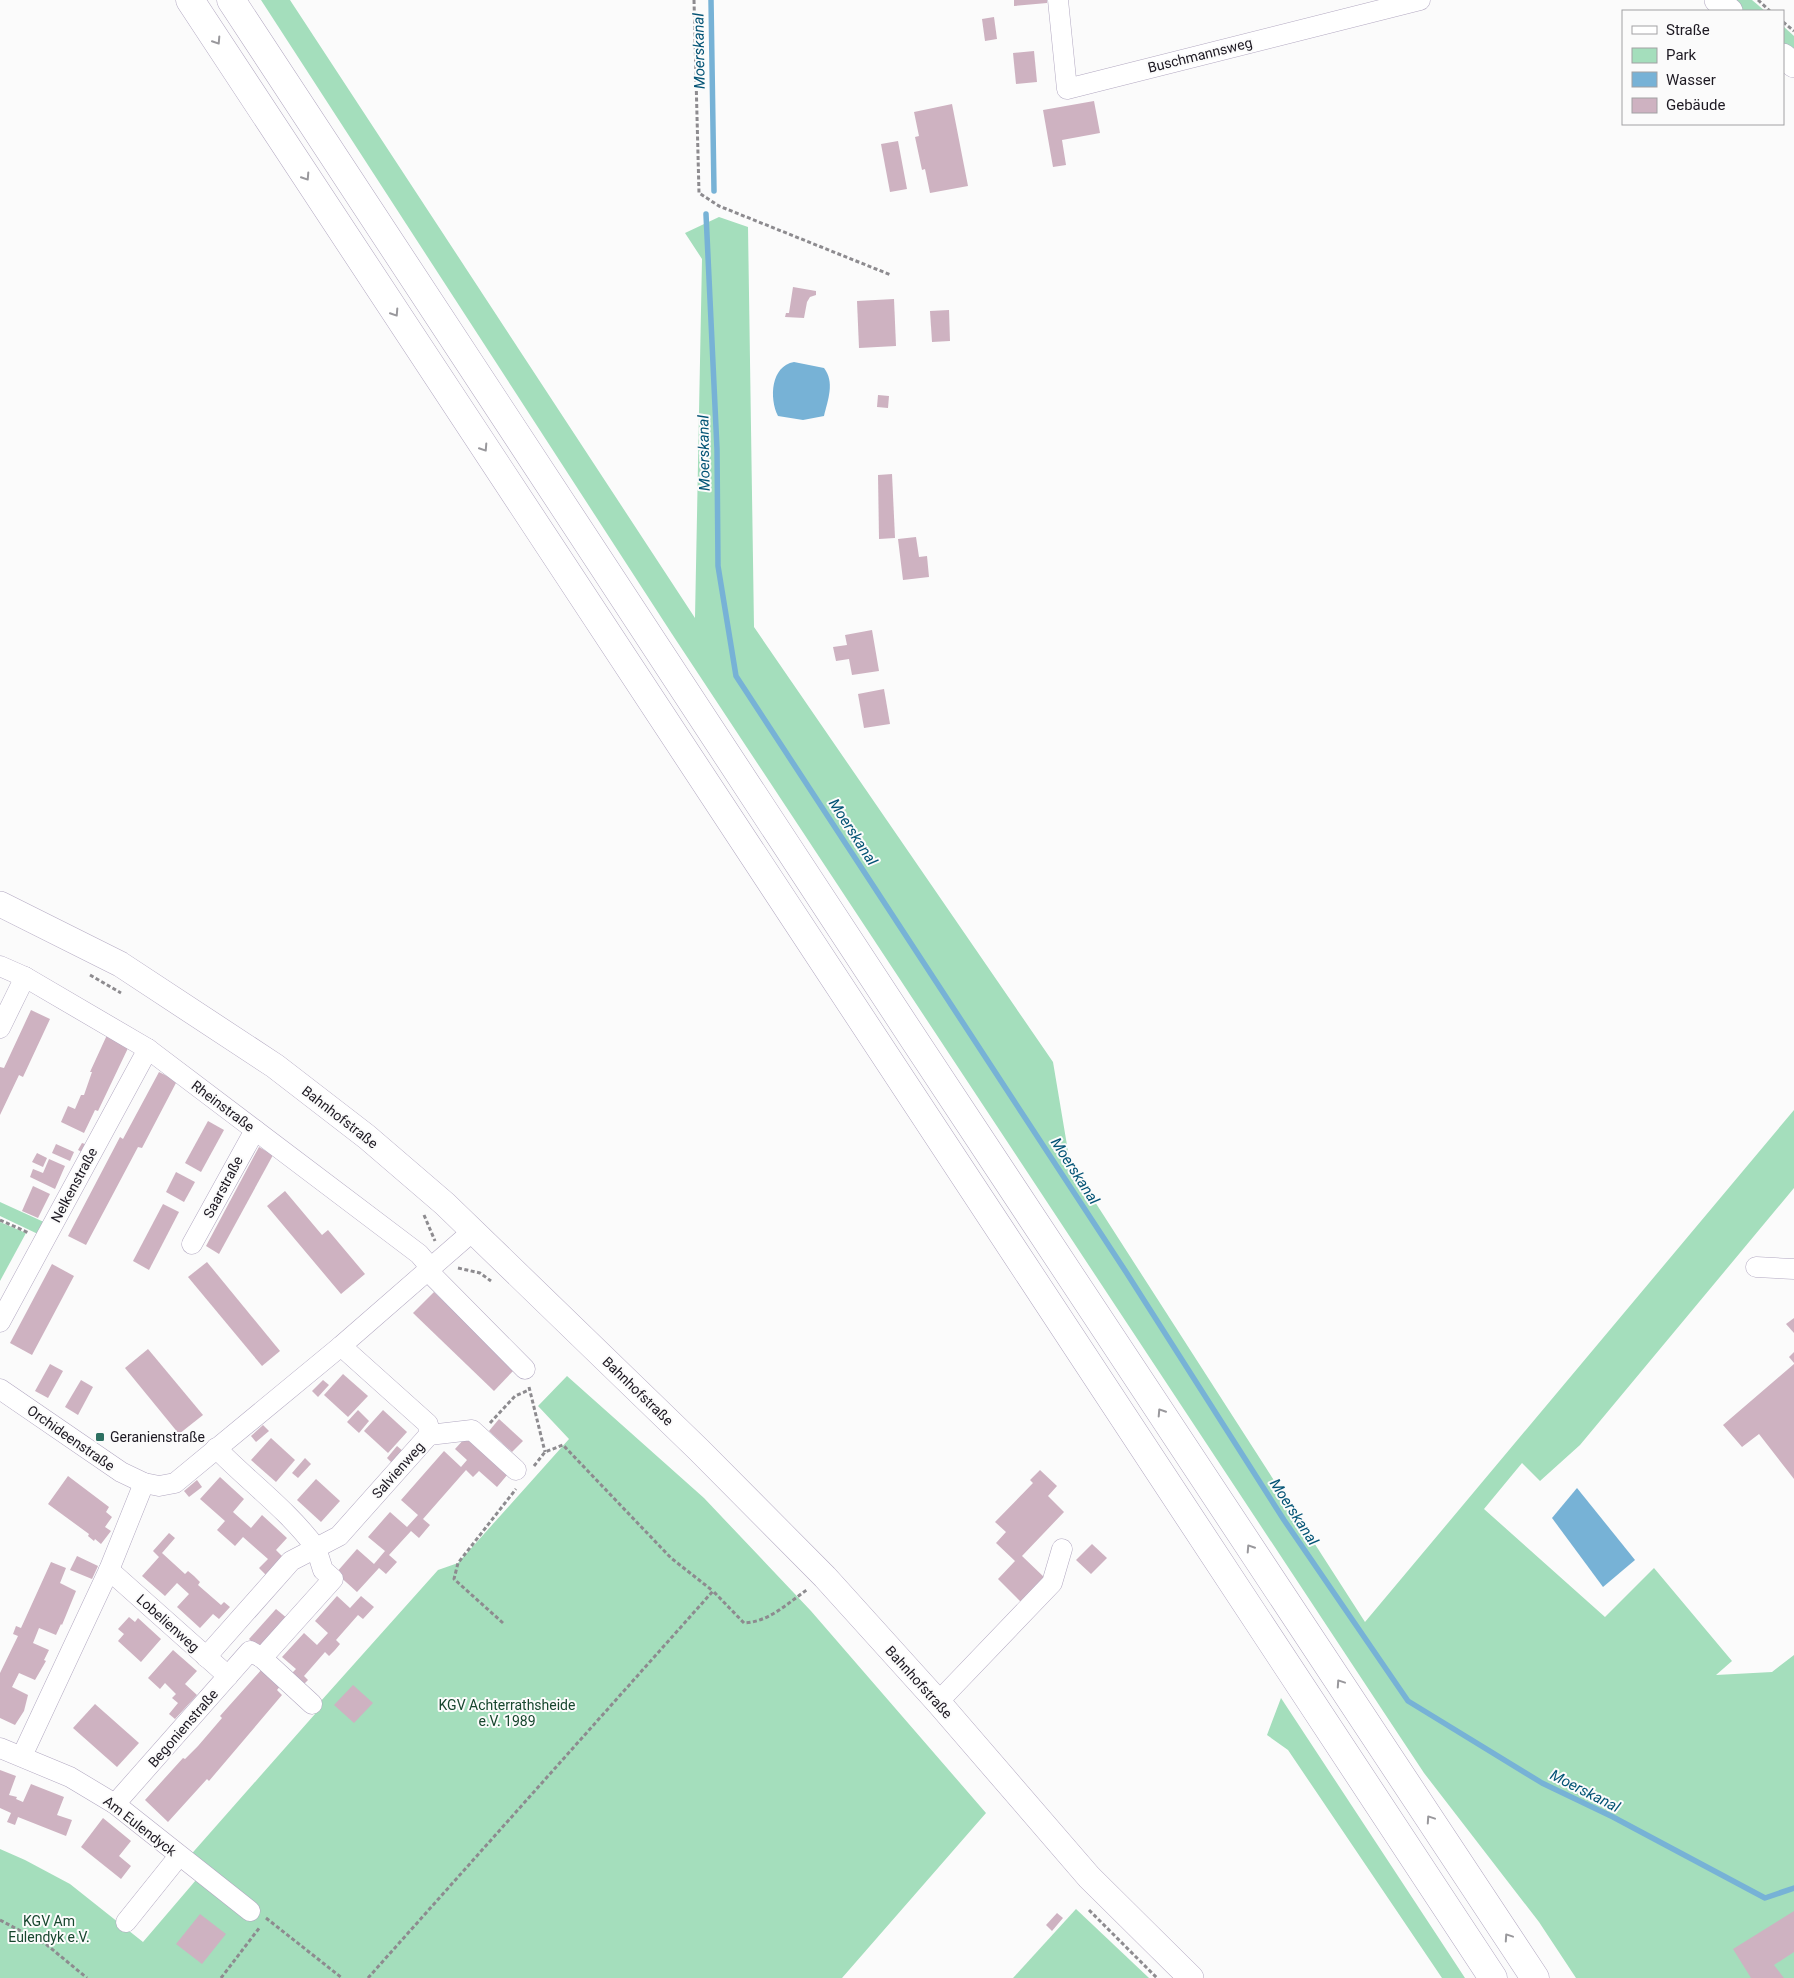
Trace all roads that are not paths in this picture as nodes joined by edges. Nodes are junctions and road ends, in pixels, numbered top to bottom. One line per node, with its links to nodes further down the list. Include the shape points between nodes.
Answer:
1 (190, 0): 44 (highway, one-way to 44)
2 (231, 0): 45 (highway, one-way to 2)
3 (1058, 0): 4 (street, Buschmannsweg, via 1067,89)
4 (1420, 0)
5 (1717, 0): 6 (main road)
6 (1729, 10)
7 (1784, 57): 8 (main road)
8 (1794, 66)
9 (0, 904): 15 (main road, Bahnhofstraße, via 120,964 275,1066 367,1137)
10 (0, 966): 11 (street, Rheinstraße)
11 (26, 976): 12 (street); 13 (street, Rheinstraße)
12 (0, 1028)
13 (148, 1049): 14 (street, Rheinstraße); 20 (street, Nelkenstraße)
14 (254, 1130): 16 (street, Saarstraße); 17 (street, Rheinstraße)
15 (473, 1231): 17 (street); 35 (main road, Bahnhofstraße, via 699,1450 815,1588)
16 (192, 1244)
17 (434, 1266): 21 (street); 22 (street, Rheinstraße)
18 (1756, 1267): 19 (street)
19 (1794, 1268)
20 (0, 1322)
21 (341, 1346): 24 (street, Salvienweg, via 428,1424); 25 (street)
22 (525, 1369)
23 (2, 1396): 27 (street, Orchideenstraße, via 121,1472)
24 (430, 1436): 26 (street, via 472,1430); 28 (street, Salvienweg, via 340,1536)
25 (216, 1448): 27 (street, via 175,1482 158,1486); 28 (street, via 300,1526)
26 (524, 1473)
27 (144, 1483): 30 (street)
28 (316, 1548): 31 (street, Salvienweg, via 291,1561); 32 (street, via 323,1570 332,1579)
29 (1062, 1549): 35 (street, via 1052,1583)
30 (109, 1570): 33 (street, Lobelienweg); 38 (street)
31 (228, 1632): 32 (street); 33 (street, Salvienweg)
32 (256, 1655): 34 (street, Begonienstraße); 36 (street)
33 (206, 1657): 34 (street, Lobelienweg)
34 (228, 1676): 39 (street, Begonienstraße)
35 (938, 1702): 43 (main road, Bahnhofstraße, via 1089,1877)
36 (312, 1704)
37 (0, 1748): 38 (street, Am Eulendyck)
38 (22, 1756): 39 (street, Am Eulendyck, via 70,1777)
39 (116, 1804): 40 (street, Am Eulendyck)
40 (178, 1856): 41 (street, Am Eulendyck); 42 (street)
41 (258, 1915)
42 (126, 1922)
43 (1191, 1978)
44 (1493, 1978)
45 (1535, 1978)

